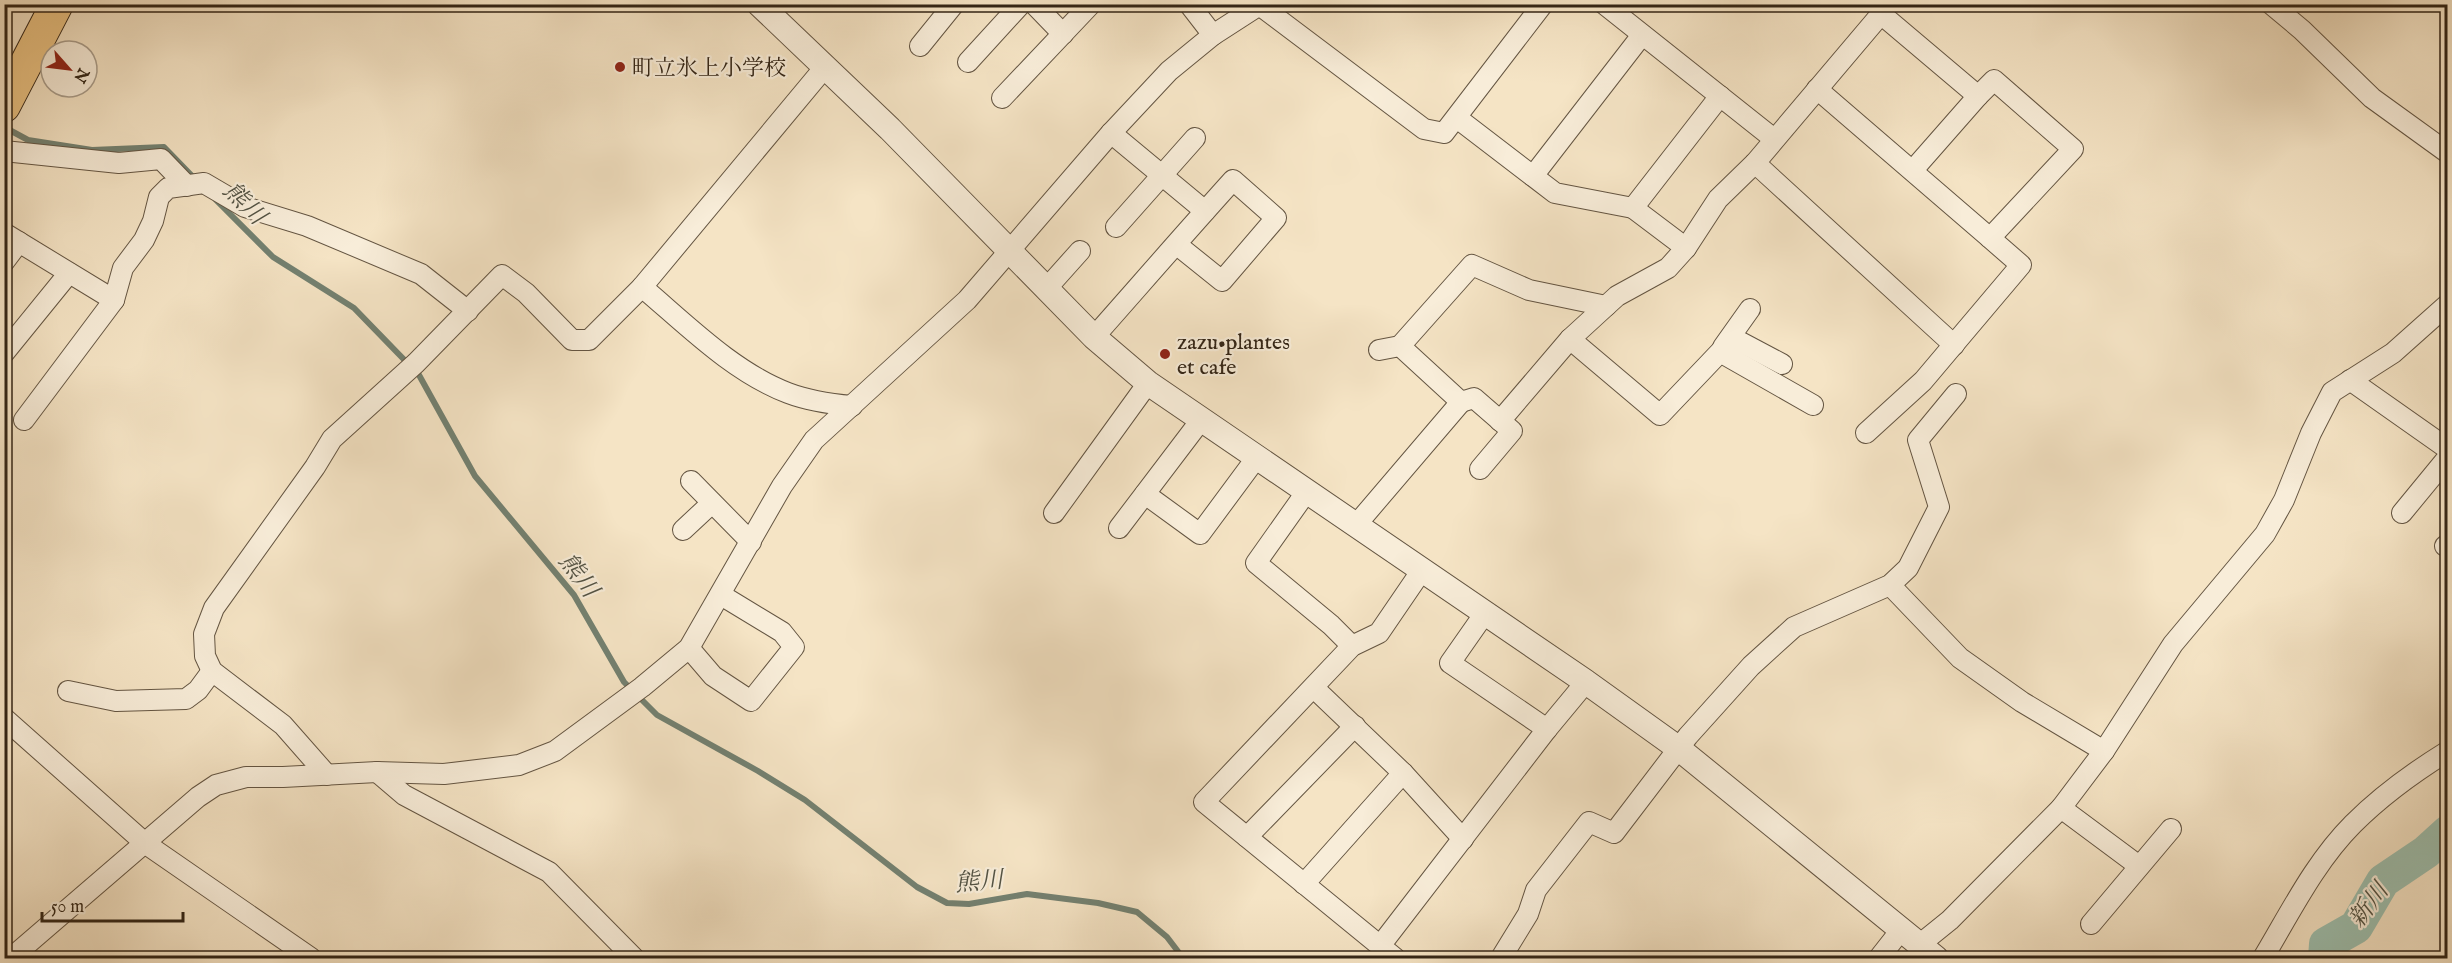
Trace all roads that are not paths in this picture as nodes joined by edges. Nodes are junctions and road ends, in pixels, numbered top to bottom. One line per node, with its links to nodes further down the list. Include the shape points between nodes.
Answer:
1 (57, 4): 22 (main road)
2 (759, 4): 17 (street)
3 (954, 4): 15 (street)
4 (1021, 4): 16 (street)
5 (1034, 4): 12 (street)
6 (1091, 4): 12 (street)
7 (1189, 4): 14 (street)
8 (1543, 4): 23 (street)
9 (1604, 4): 13 (street)
10 (1259, 5): 14 (street); 23 (street, via 1424,129 1444,133)
11 (2274, 6): 28 (street, via 2373,98)
12 (1063, 34): 21 (street)
13 (1642, 34): 19 (street); 32 (street)
14 (1213, 35): 24 (street, via 1169,71)
15 (920, 46)
16 (968, 62)
17 (825, 67): 42 (street); 45 (street)
18 (1817, 89): 20 (street, via 1881,14); 26 (street); 30 (street)
19 (1720, 96): 26 (street); 34 (street)
20 (1978, 96): 30 (street); 38 (street, via 1994,80 2073,149)
21 (1002, 98)
22 (4, 106)
23 (1457, 118): 32 (street)
24 (1111, 133): 31 (street); 42 (street)
25 (1195, 138): 31 (street)
26 (1774, 139): 29 (street)
27 (4, 151): 33 (street, via 119,163 161,159)
28 (2448, 153)
29 (1755, 163): 40 (street, via 1718,199); 55 (street)
30 (1913, 170): 38 (street)
31 (1161, 175): 35 (street); 36 (street)
32 (1533, 176): 34 (street, via 1556,193)
33 (196, 184): 47 (street, via 168,188 159,197 144,240 123,268); 51 (street, via 245,207 307,226 421,274)
34 (1633, 208): 40 (street)
35 (1205, 211): 39 (street); 39 (street, via 1233,180 1276,218 1222,281)
36 (1116, 227)
37 (12, 237): 43 (street); 44 (street)
38 (1990, 238): 55 (street, via 2021,265)
39 (1176, 244): 52 (street)
40 (1686, 248): 49 (street, via 1668,268)
41 (1080, 251): 46 (street)
42 (1011, 252): 46 (street); 65 (street, via 967,300)
43 (4, 262)
44 (69, 273): 47 (street); 58 (street)
45 (642, 287): 51 (street, via 590,340 572,340 526,293 502,275); 65 (street, via 731,361 760,379 788,393)
46 (1046, 289): 52 (street)
47 (114, 300): 66 (street)
48 (2448, 304): 60 (street, via 2393,353)
49 (1606, 306): 53 (street); 56 (street, via 1529,290 1472,265)
50 (1750, 309): 54 (street)
51 (468, 311): 90 (street, via 332,439 214,608 204,634 205,656)
52 (1094, 337): 61 (street)
53 (1570, 339): 54 (street, via 1660,415); 68 (street)
54 (1725, 344): 59 (street); 64 (street)
55 (1954, 345): 69 (street, via 1923,381)
56 (1400, 346): 57 (street); 63 (street)
57 (1379, 350)
58 (4, 353)
59 (1782, 364)
60 (2350, 380): 70 (street); 98 (street, via 2332,392 2265,534 2173,644)
61 (1148, 383): 67 (street); 78 (street)
62 (1956, 394): 85 (street, via 1918,440 1939,507 1908,568)
63 (1461, 402): 68 (street, via 1474,398); 80 (street)
64 (1813, 405)
65 (852, 406): 83 (street, via 814,440 782,486)
66 (24, 420)
67 (1201, 420): 72 (street); 76 (street)
68 (1500, 421): 73 (street, via 1512,431)
69 (1866, 433)
70 (2448, 449)
71 (2448, 457): 79 (street)
72 (1257, 458): 75 (street); 76 (street, via 1200,534)
73 (1480, 469)
74 (691, 482): 77 (street)
75 (1306, 491): 80 (street); 88 (street, via 1256,562)
76 (1145, 494): 81 (street)
77 (712, 503): 82 (street); 83 (street)
78 (1054, 513)
79 (2402, 513)
80 (1356, 525): 84 (street)
81 (1119, 528)
82 (683, 530)
83 (751, 542): 86 (street)
84 (1422, 570): 87 (street); 88 (street, via 1379,633)
85 (1890, 585): 97 (street, via 1794,627 1751,666); 98 (street, via 1960,658 2022,702)
86 (720, 596): 89 (street); 89 (street, via 782,632 794,647 751,701 713,676)
87 (1485, 613): 91 (street); 96 (street, via 1450,663)
88 (1352, 646): 92 (street)
89 (689, 648): 100 (street, via 555,751 519,765 444,774)
90 (212, 670): 93 (street, via 186,699 116,701); 102 (street, via 283,725)
91 (1586, 682): 96 (street); 97 (street)
92 (1314, 688): 95 (street); 105 (street, via 1204,802)
93 (68, 691)
94 (4, 718): 107 (street)
95 (1355, 726): 101 (street); 105 (street)
96 (1546, 729): 106 (street)
97 (1678, 748): 111 (street); 117 (street, via 1614,833 1589,822 1536,890 1528,914)
98 (2104, 751): 103 (street)
99 (2448, 751): 119 (street, via 2414,773 2352,825 2312,876)
100 (377, 772): 102 (street); 116 (street, via 404,795 549,872)
101 (1403, 772): 106 (street); 109 (street)
102 (327, 775): 107 (street, via 246,777 216,784)
103 (2061, 808): 108 (street); 113 (street, via 1950,920)
104 (2171, 829): 108 (street)
105 (1247, 837): 109 (street)
106 (1463, 838): 112 (street)
107 (146, 844): 114 (street); 115 (street)
108 (2139, 866): 110 (street)
109 (1304, 884): 112 (street)
110 (2091, 924)
111 (1901, 930): 113 (street); 118 (street)
112 (1387, 952)
113 (1928, 952)
114 (11, 958)
115 (310, 958)
116 (634, 958)
117 (1501, 958)
118 (1879, 958)
119 (2263, 958)

